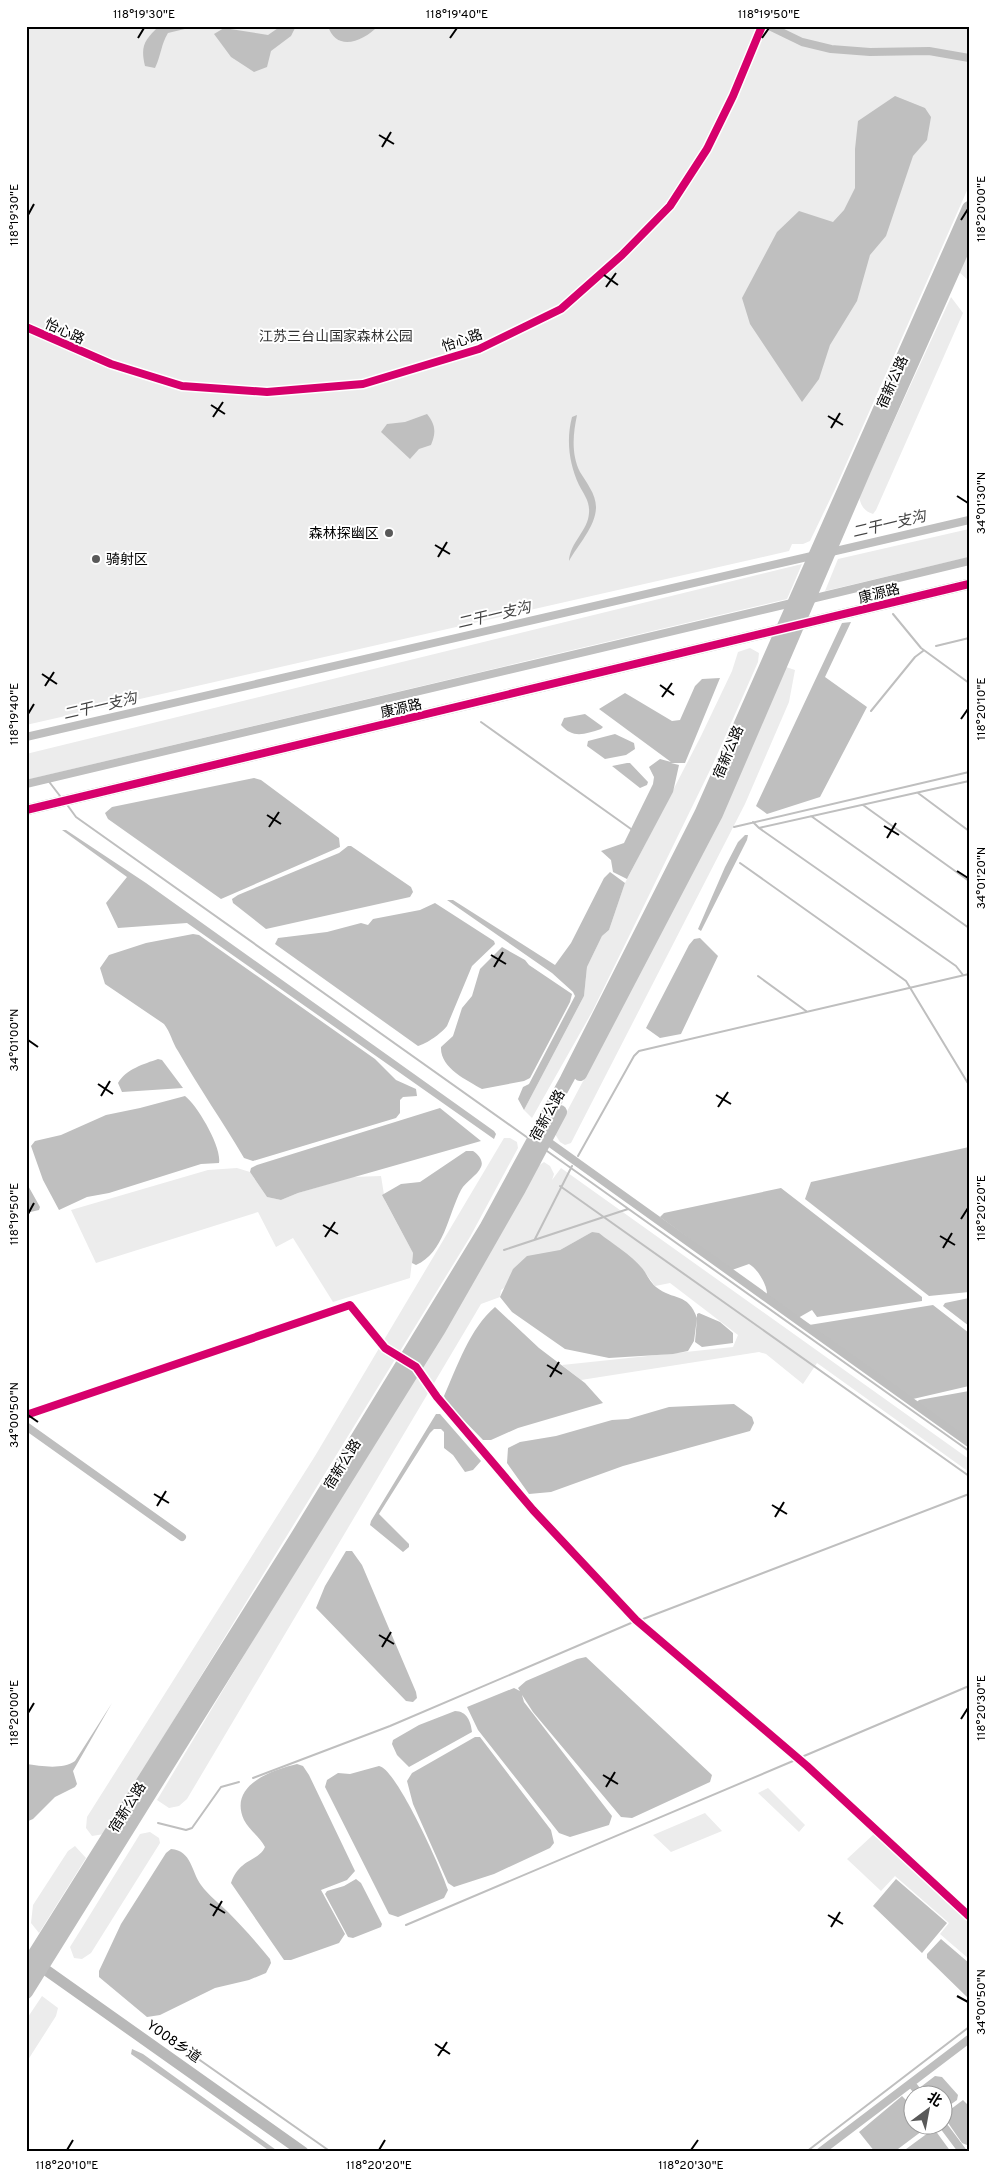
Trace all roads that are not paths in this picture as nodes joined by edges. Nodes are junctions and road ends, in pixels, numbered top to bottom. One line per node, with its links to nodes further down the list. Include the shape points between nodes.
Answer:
1 (762, 26): 6 (street, 怡心路, via 707,149 670,206 622,255 561,309 479,349 363,384 267,392 182,386 111,364)
2 (769, 26): 3 (street, via 802,42 831,49 929,51)
3 (969, 58)
4 (969, 208): 7 (highway, 宿新公路)
5 (969, 235): 7 (highway, 宿新公路)
6 (26, 327)
7 (824, 550): 9 (highway, 宿新公路)
8 (969, 584): 10 (street, 康源路)
9 (799, 605): 10 (highway, 宿新公路); 11 (highway, 宿新公路)
10 (796, 626): 11 (street, 康源路); 13 (highway, 宿新公路, via 716,814)
11 (781, 631): 12 (street, 康源路); 13 (highway, 宿新公路, via 701,814)
12 (26, 810)
13 (541, 1136): 14 (highway, 宿新公路, via 505,1214); 17 (street)
14 (410, 1363): 15 (street, via 385,1348 350,1305); 19 (street, via 533,1510 636,1620 807,1766); 21 (highway, 宿新公路)
15 (26, 1415)
16 (26, 1426): 18 (street)
17 (969, 1443)
18 (182, 1537)
19 (969, 1916)
20 (26, 1956): 27 (street, Y008乡道)
21 (30, 1974): 22 (highway, 宿新公路)
22 (26, 1992)
23 (969, 2039): 24 (street)
24 (911, 2083): 25 (street); 28 (street)
25 (913, 2086)
26 (951, 2136): 29 (street)
27 (303, 2152)
28 (820, 2152)
29 (963, 2152)

